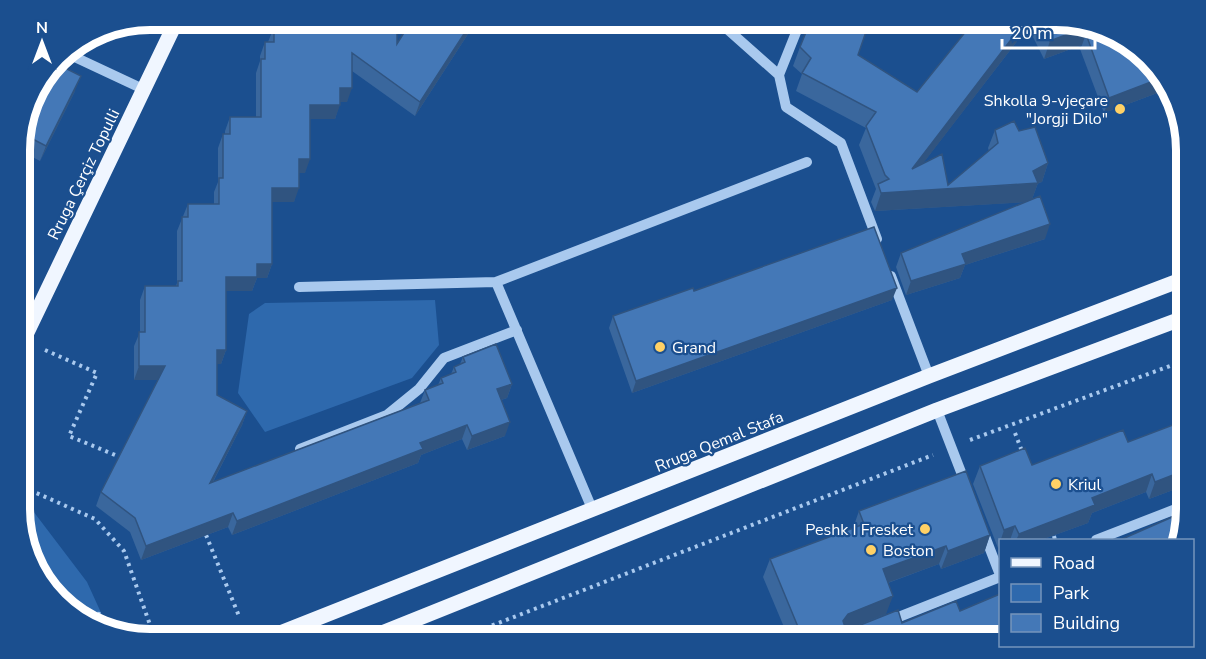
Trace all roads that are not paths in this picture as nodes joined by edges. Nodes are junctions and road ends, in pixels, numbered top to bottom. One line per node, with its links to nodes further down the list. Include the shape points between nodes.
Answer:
1 (172, 30): 6 (main road, Rruga Çerçiz Topulli)
2 (728, 30): 5 (street)
3 (797, 30): 5 (street)
4 (75, 57): 6 (street)
5 (779, 75): 8 (street, via 786,107 841,142)
6 (143, 89): 14 (main road, Rruga Çerçiz Topulli)
7 (807, 162): 10 (street)
8 (882, 253)
9 (886, 264): 16 (street)
10 (496, 282): 12 (street); 15 (street)
11 (1176, 282): 16 (main road, Rruga Qemal Stafa)
12 (299, 287)
13 (1176, 321): 17 (main road)
14 (30, 325)
15 (517, 330): 18 (street, via 444,358 419,389 387,415); 21 (street)
16 (929, 376): 21 (main road, Rruga Qemal Stafa)
17 (937, 410): 19 (street); 28 (main road)
18 (288, 454)
19 (971, 498)
20 (1176, 509): 23 (street)
21 (593, 511): 27 (main road, Rruga Qemal Stafa)
22 (980, 520): 24 (street)
23 (1099, 539)
24 (999, 573)
25 (999, 576): 26 (street)
26 (875, 627)
27 (291, 629)
28 (392, 629)

